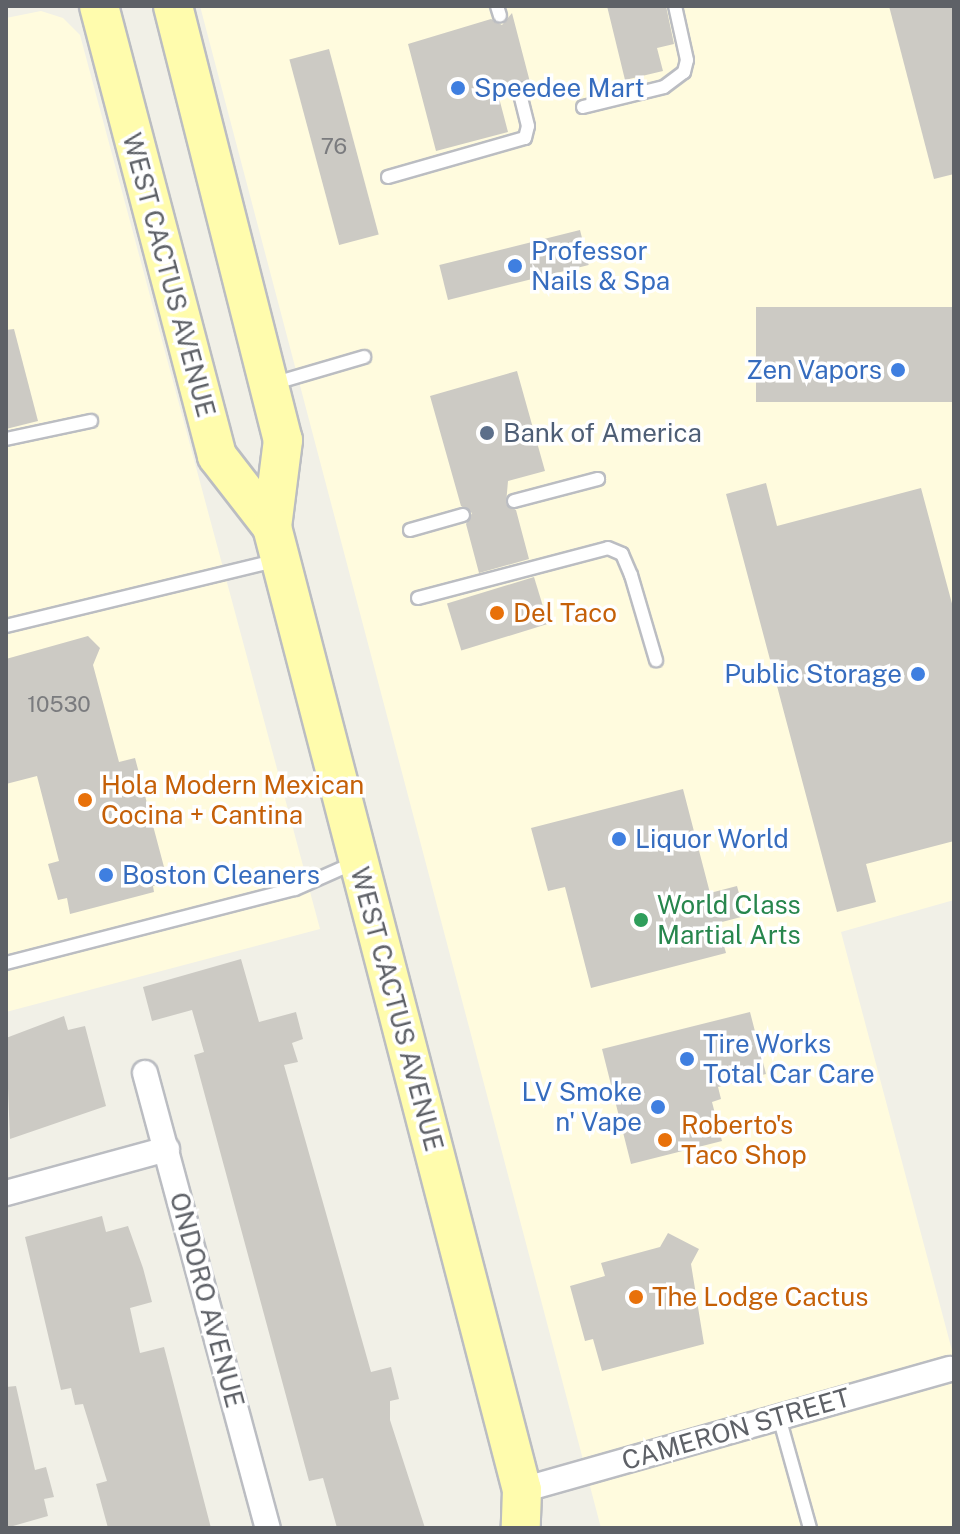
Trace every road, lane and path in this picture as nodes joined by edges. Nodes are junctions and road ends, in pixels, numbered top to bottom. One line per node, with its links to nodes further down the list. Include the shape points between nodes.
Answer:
1 (99, 6): 15 (main road, WEST CACTUS AVENUE, via 217,456)
2 (173, 6): 8 (main road, WEST CACTUS AVENUE)
3 (675, 6): 5 (lane, via 687,60 684,72 664,87)
4 (519, 89): 6 (lane, via 528,126 525,138)
5 (583, 107)
6 (388, 177)
7 (364, 357): 8 (lane)
8 (271, 384): 15 (main road, WEST CACTUS AVENUE, via 283,440)
9 (91, 421): 10 (lane)
10 (6, 439)
11 (598, 479): 12 (lane)
12 (514, 501)
13 (463, 515): 14 (lane)
14 (410, 530)
15 (276, 544): 17 (lane); 19 (main road, WEST CACTUS AVENUE)
16 (418, 598): 18 (lane, via 608,548 622,554 631,575)
17 (6, 626)
18 (656, 660)
19 (359, 860): 20 (lane, via 295,889); 26 (main road, WEST CACTUS AVENUE)
20 (6, 963)
21 (145, 1073): 22 (street, ONDORO AVENUE)
22 (167, 1149): 23 (street); 27 (street, ONDORO AVENUE)
23 (6, 1193)
24 (950, 1369): 25 (street, CAMERON STREET)
25 (779, 1417): 26 (street, CAMERON STREET); 30 (lane)
26 (522, 1490): 28 (main road, WEST CACTUS AVENUE); 29 (main road, WEST CACTUS AVENUE)
27 (268, 1528)
28 (521, 1528)
29 (550, 1528)
30 (810, 1528)

